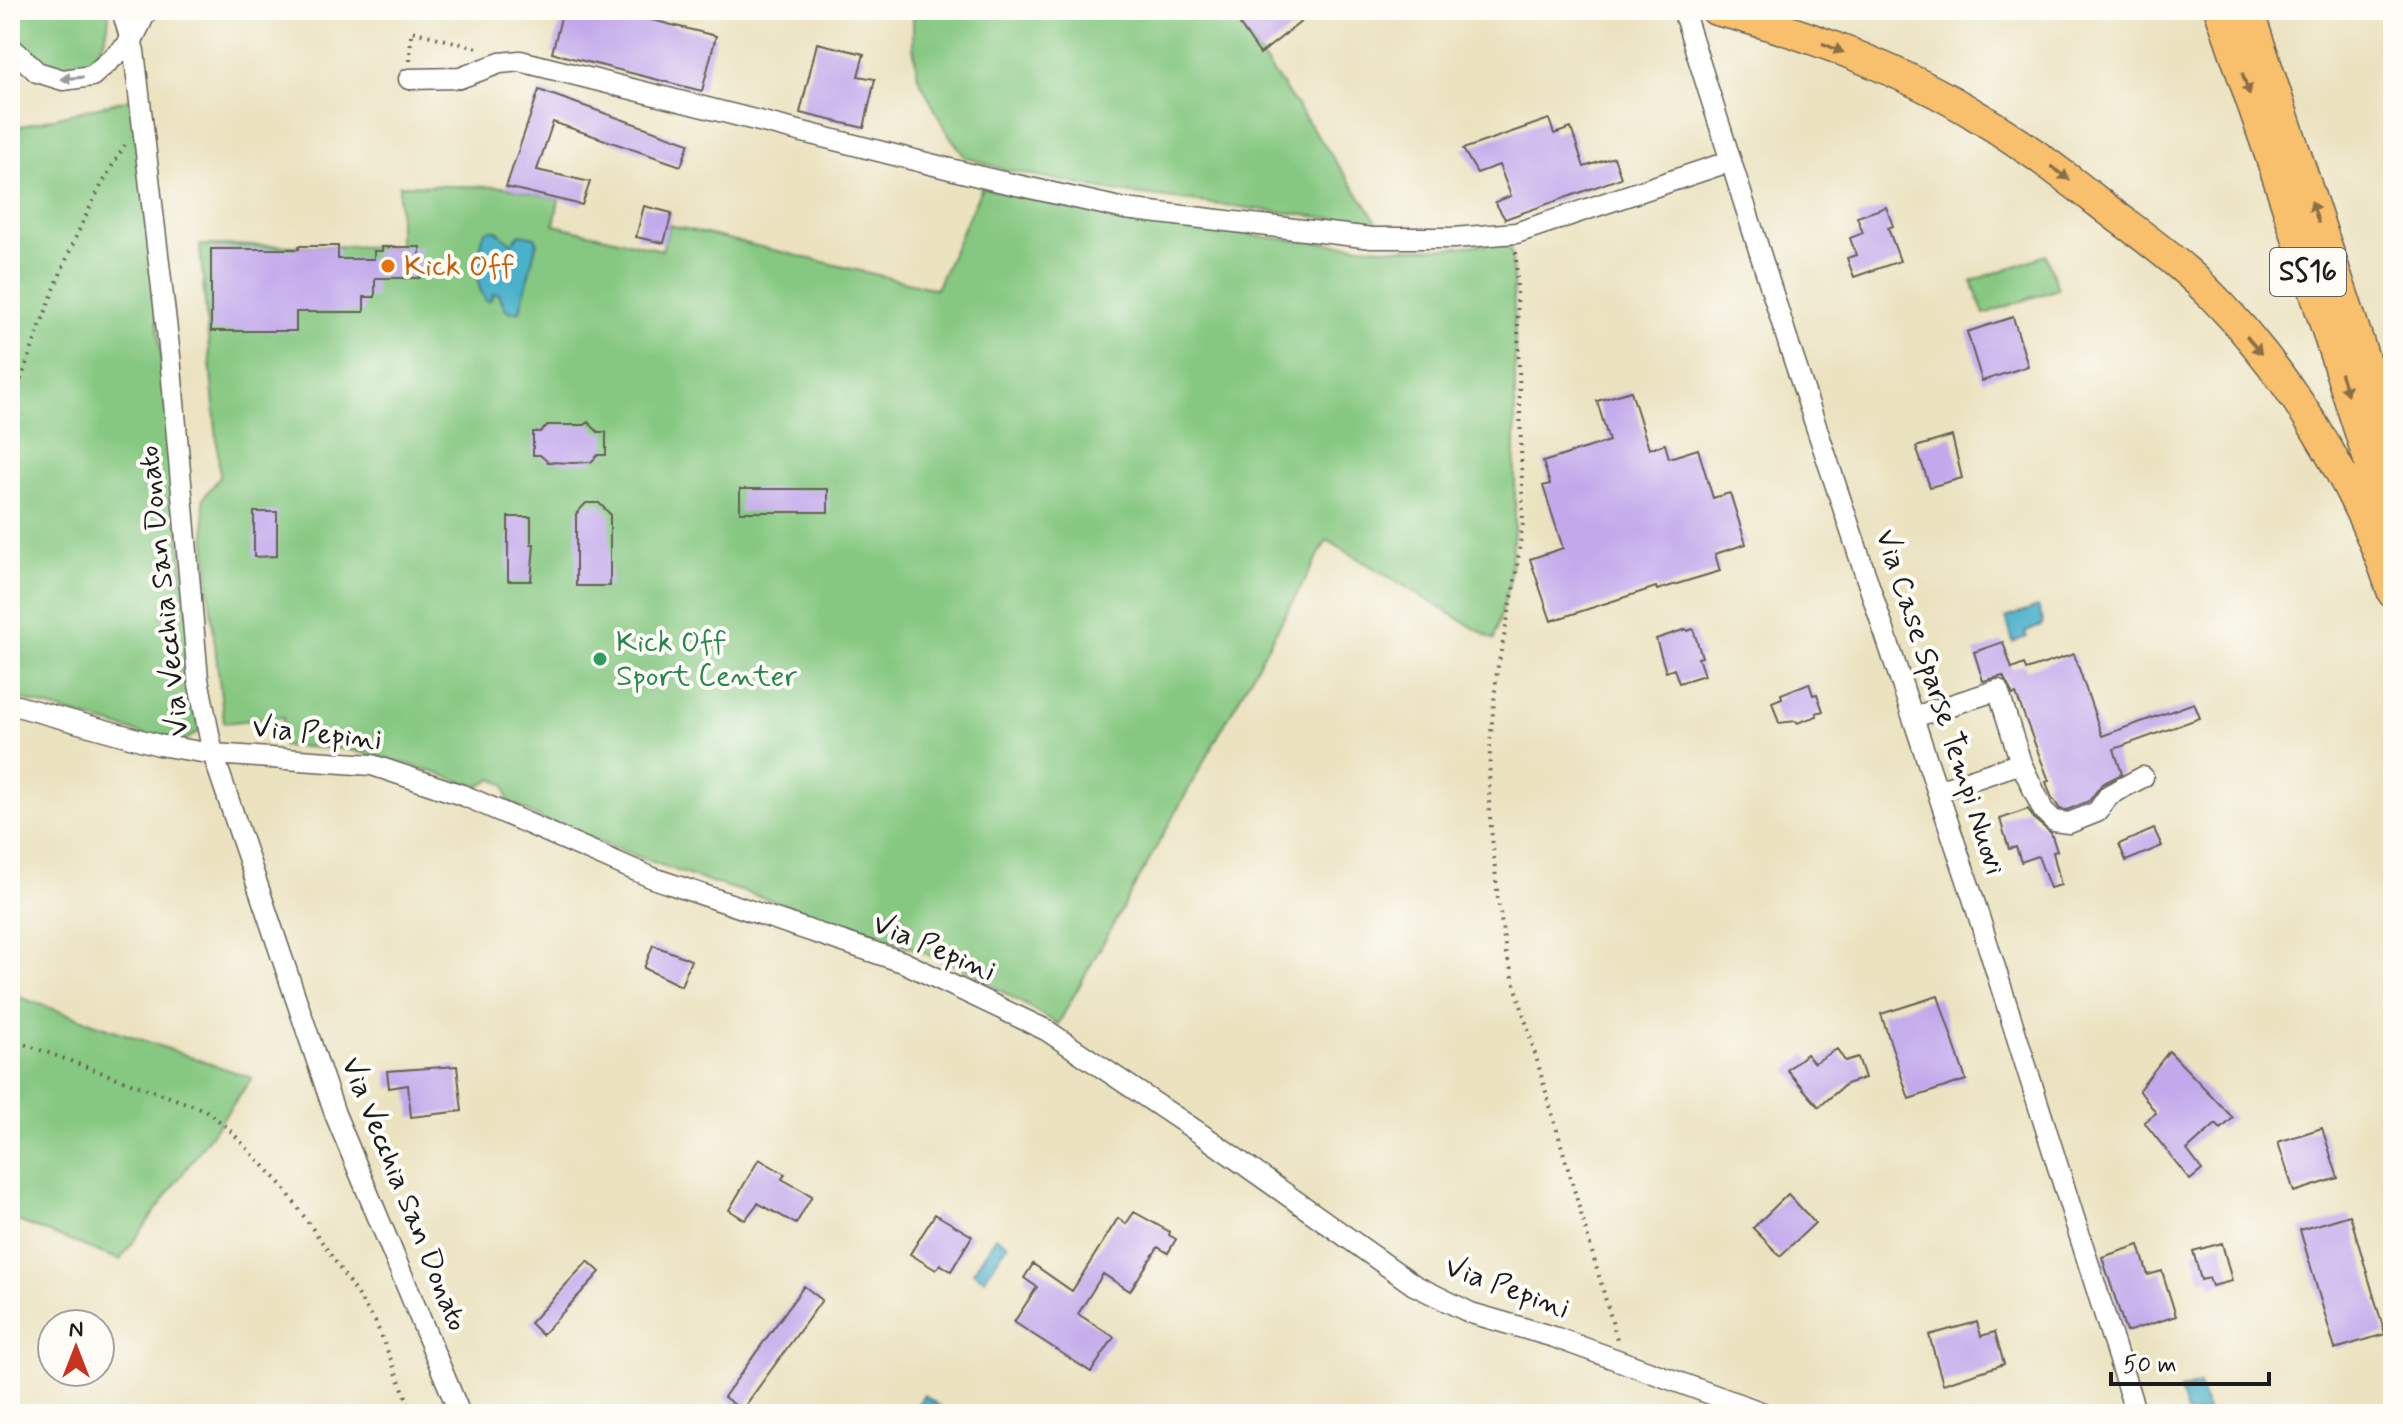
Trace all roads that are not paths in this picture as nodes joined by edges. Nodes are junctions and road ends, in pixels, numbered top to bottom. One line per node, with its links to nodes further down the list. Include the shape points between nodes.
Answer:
1 (122, 10): 7 (street, Via Vecchia San Donato)
2 (147, 10): 7 (street)
3 (1683, 10): 10 (street, Via Case Sparse Tempi Nuovi)
4 (2220, 10): 12 (highway, SS16, one-way to 12)
5 (2248, 10): 11 (highway, SS16, one-way to 5)
6 (1725, 12): 13 (highway, one-way to 13, via 1826,45 1978,117 2091,196 2197,281 2269,362 2325,445 2374,536)
7 (132, 41): 8 (street, one-way to 8, via 92,76 63,80 37,72); 16 (street, Via Vecchia San Donato, via 170,356 198,679)
8 (10, 46)
9 (409, 79): 10 (street, via 460,78 520,61 1125,209 1372,238 1516,233)
10 (1731, 161): 15 (street, Via Case Sparse Tempi Nuovi)
11 (2393, 446)
12 (2393, 535)
13 (2393, 593)
14 (10, 704): 16 (street, Via Pepini, via 159,745)
15 (1914, 717): 17 (street, via 1998,690); 19 (street, Via Case Sparse Tempi Nuovi)
16 (213, 754): 20 (street, Via Vecchia San Donato, via 335,1114); 21 (street, Via Pepini, via 372,765 465,796 653,878 903,962 1046,1030 1414,1285 1471,1313 1554,1337)
17 (2021, 763): 18 (street, via 2043,810 2054,821 2069,823 2097,812 2109,795); 19 (street)
18 (2143, 777)
19 (1938, 791): 22 (street, Via Case Sparse Tempi Nuovi)
20 (460, 1414)
21 (1766, 1414)
22 (2136, 1414)

